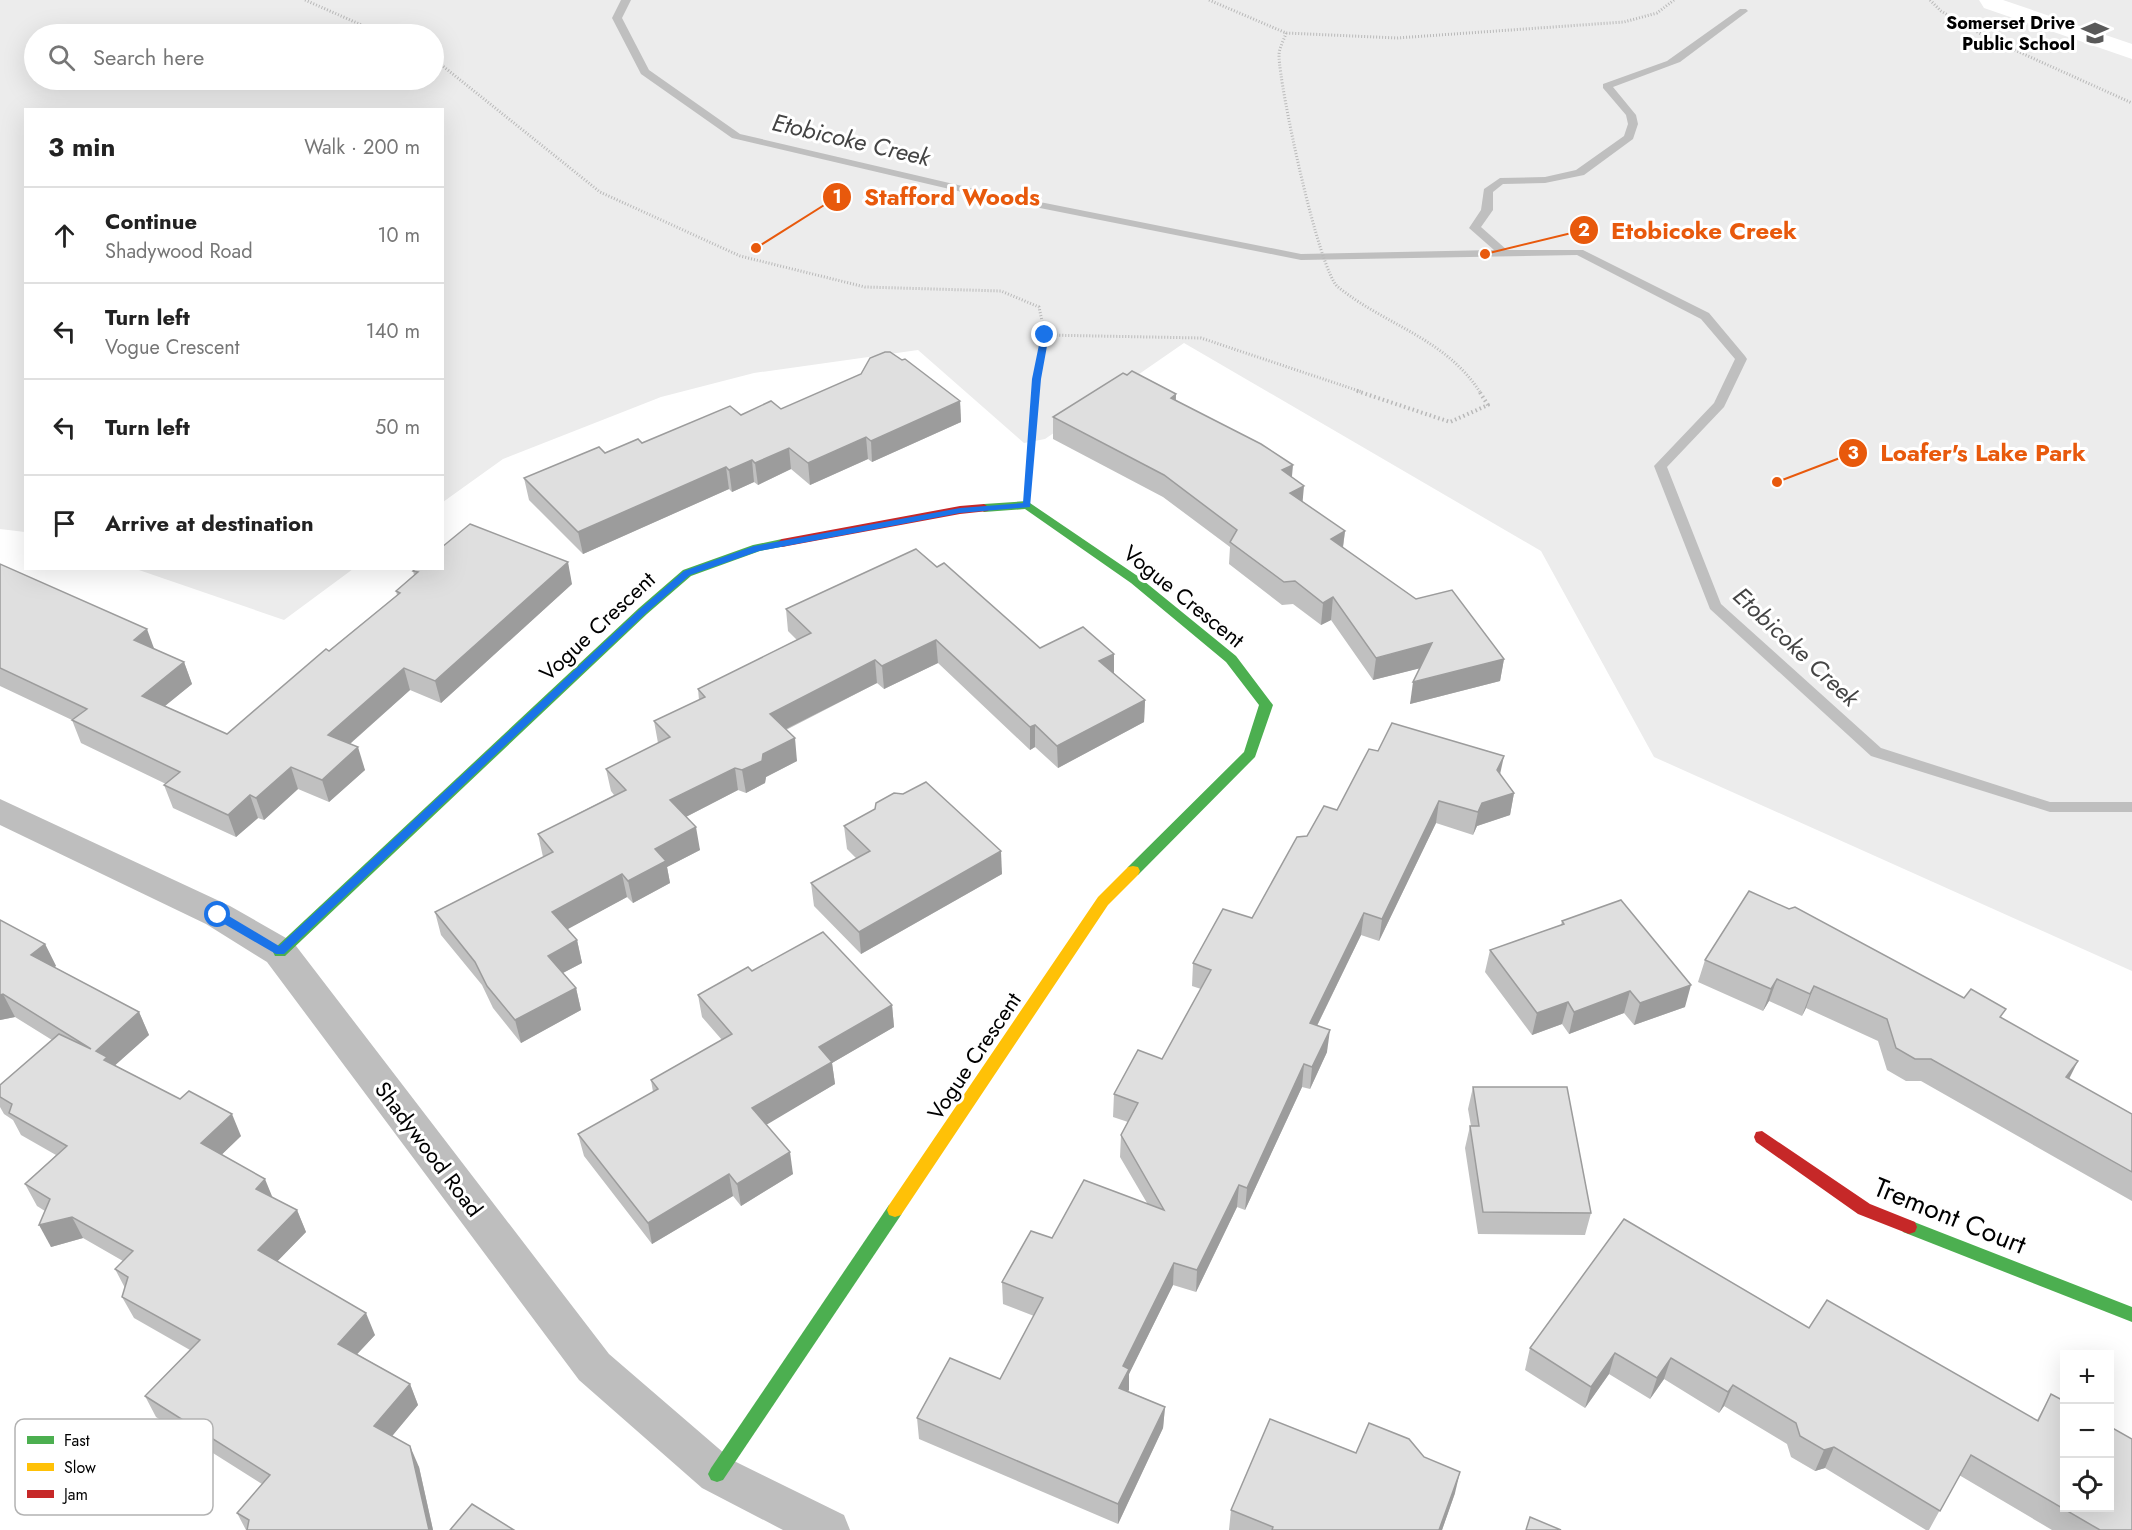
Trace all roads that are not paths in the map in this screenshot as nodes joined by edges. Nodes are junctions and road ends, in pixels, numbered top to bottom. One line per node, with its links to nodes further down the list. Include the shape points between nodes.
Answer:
1 (0, 811): 2 (street, Shadywood Road, via 218,915)
2 (280, 952): 5 (street, Shadywood Road, via 594,1367); 5 (street, Vogue Crescent, via 687,573 757,548 960,510 1027,505 1135,580 1231,659 1266,705 1250,754 1103,901)
3 (1762, 1137): 4 (street, Tremont Court, via 1864,1209)
4 (2132, 1315)
5 (717, 1474): 6 (street, Shadywood Road)
6 (828, 1530)

